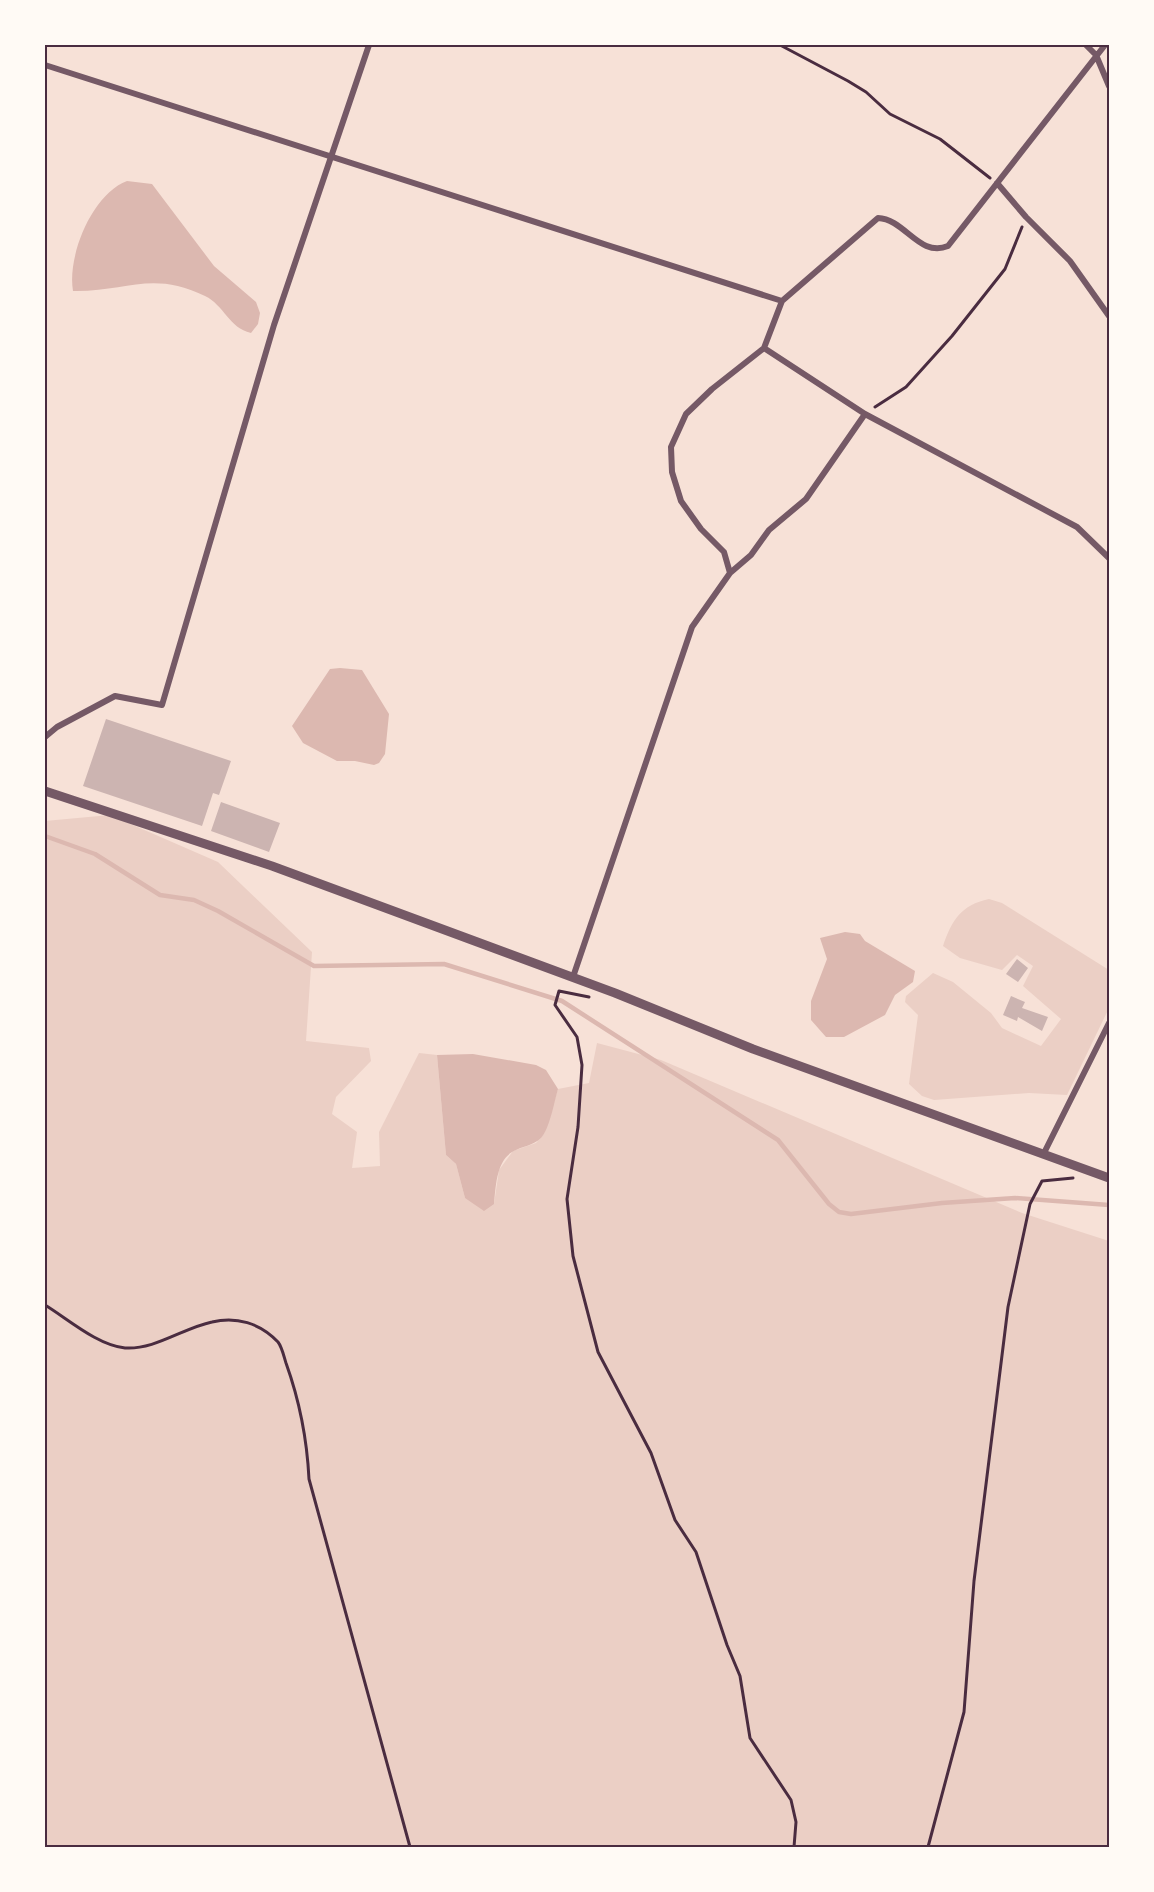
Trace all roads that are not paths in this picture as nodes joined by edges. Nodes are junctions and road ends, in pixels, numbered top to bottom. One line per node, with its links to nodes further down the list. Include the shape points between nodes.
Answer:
1 (369, 45): 7 (street)
2 (1086, 45): 4 (street)
3 (1106, 45): 4 (street)
4 (1096, 55): 6 (street); 8 (street)
5 (45, 65): 7 (street)
6 (1109, 86)
7 (332, 156): 9 (street); 15 (street, via 274,325 162,705 115,696)
8 (997, 183): 9 (street, via 948,246 931,249 878,218); 10 (street, via 1070,261)
9 (782, 301): 11 (street)
10 (1109, 316)
11 (764, 348): 12 (street); 14 (street, via 686,414 671,447 672,471 681,501 723,552)
12 (865, 414): 13 (street, via 1077,527); 14 (street, via 806,499 769,530 751,555)
13 (1109, 558)
14 (730, 573): 17 (street, via 692,627)
15 (45, 737)
16 (45, 791): 17 (street, via 272,866)
17 (573, 977): 19 (street, via 753,1049)
18 (1109, 1023): 19 (street)
19 (1044, 1153): 20 (street)
20 (1109, 1178)

